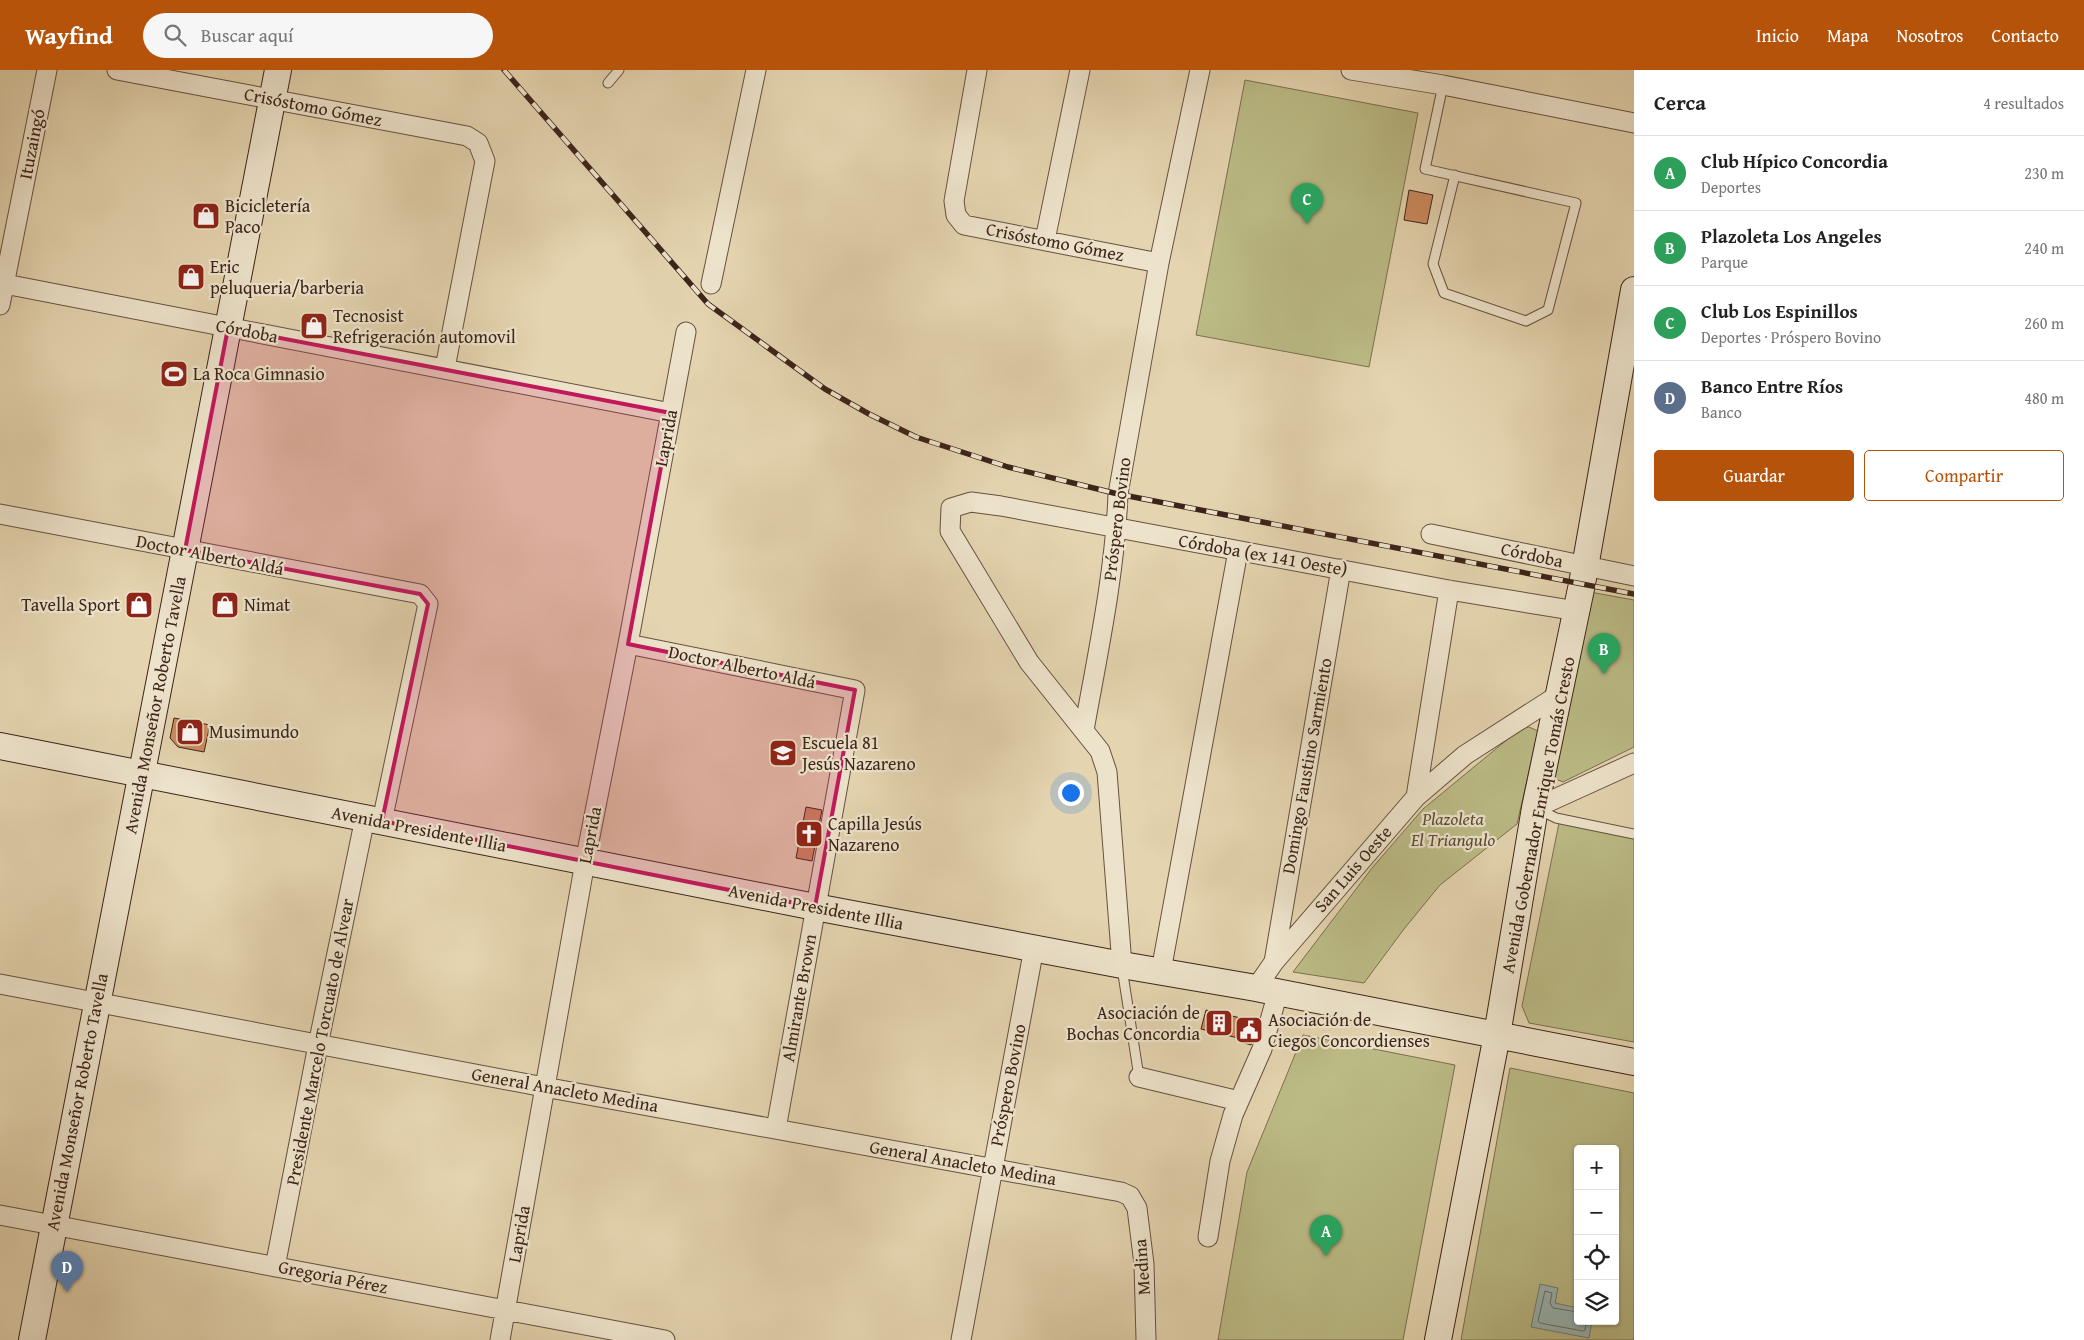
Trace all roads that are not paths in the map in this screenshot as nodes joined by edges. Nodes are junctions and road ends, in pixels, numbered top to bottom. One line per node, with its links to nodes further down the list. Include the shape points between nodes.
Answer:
1 (46, 70): 17 (street, Ituzaingó)
2 (117, 70): 12 (street, Crisóstomo Gómez)
3 (278, 70): 12 (main road, Avenida Monseñor Roberto Tavella)
4 (619, 70): 11 (lane)
5 (756, 70): 18 (street)
6 (977, 70): 15 (street, Crisóstomo Gómez, via 954,200 956,215 964,225)
7 (1080, 70): 15 (street)
8 (1200, 70): 16 (street, Próspero Bovino)
9 (1351, 70): 10 (street)
10 (1445, 77): 13 (street); 14 (lane, via 1426,168)
11 (608, 83)
12 (272, 100): 21 (main road, Avenida Monseñor Roberto Tavella); 24 (street, Crisóstomo Gómez, via 467,136 478,143 485,161)
13 (1634, 122)
14 (1455, 175): 14 (lane, via 1576,203 1548,310 1526,321 1444,293 1432,264)
15 (1045, 240): 16 (street, Crisóstomo Gómez)
16 (1159, 263): 27 (street, Próspero Bovino, via 1118,494)
17 (2, 284): 20 (street, Ituzaingó); 21 (street, Córdoba)
18 (711, 284)
19 (1634, 290): 23 (main road, Avenida Gobernador Enrique Tomás Cresto)
20 (0, 305)
21 (228, 328): 24 (street, Córdoba); 29 (main road, Avenida Monseñor Roberto Tavella)
22 (686, 332): 25 (street, Laprida)
23 (1629, 354): 31 (main road, Avenida Gobernador Enrique Tomás Cresto)
24 (445, 368): 25 (street, Córdoba)
25 (671, 413): 37 (street, Laprida)
26 (0, 514): 29 (street, Doctor Alberto Aldá)
27 (1117, 528): 30 (street, Córdoba (ex 141 Oeste)); 40 (street, Próspero Bovino); 40 (street, Córdoba (ex 141 Oeste), via 971,502 951,508 950,531 1028,662)
28 (1430, 534): 31 (street, Córdoba)
29 (185, 550): 35 (street, Doctor Alberto Aldá); 43 (main road, Avenida Monseñor Roberto Tavella)
30 (1238, 551): 32 (street, Córdoba (ex 141 Oeste)); 53 (street)
31 (1585, 566): 33 (street, Córdoba); 36 (main road, Avenida Gobernador Enrique Tomás Cresto)
32 (1341, 569): 34 (street, Córdoba (ex 141 Oeste)); 51 (street, Domingo Faustino Sarmiento)
33 (1634, 576)
34 (1449, 590): 36 (street, Córdoba (ex 141 Oeste)); 44 (street)
35 (420, 594): 46 (street, Presidente Marcelo Torcuato de Alvear, via 428,604)
36 (1577, 611): 39 (main road, Avenida Gobernador Enrique Tomás Cresto)
37 (628, 644): 38 (street, Doctor Alberto Aldá); 48 (street, Laprida)
38 (855, 690): 49 (street, Almirante Brown)
39 (1560, 694): 44 (street, San Luis Oeste, via 1465,755); 45 (main road, Avenida Gobernador Enrique Tomás Cresto)
40 (1084, 730): 52 (street, via 1100,752 1108,772)
41 (0, 746): 43 (main road, Avenida Presidente Illia)
42 (1634, 763): 45 (street)
43 (141, 774): 46 (main road, Avenida Presidente Illia); 56 (main road, Avenida Monseñor Roberto Tavella)
44 (1416, 797): 51 (street, San Luis Oeste)
45 (1535, 808): 47 (lane, via 1556,818); 57 (main road, Avenida Gobernador Enrique Tomás Cresto)
46 (374, 819): 48 (main road, Avenida Presidente Illia); 58 (street, Presidente Marcelo Torcuato de Alvear)
47 (1634, 834)
48 (585, 862): 49 (main road, Avenida Presidente Illia); 61 (street, Laprida)
49 (815, 907): 50 (main road, Avenida Presidente Illia); 63 (street, Almirante Brown)
50 (1034, 948): 52 (main road, Avenida Presidente Illia); 64 (street, Próspero Bovino)
51 (1274, 962): 55 (street, San Luis Oeste)
52 (1122, 965): 53 (main road, Avenida Presidente Illia); 60 (lane)
53 (1161, 971): 55 (main road, Avenida Presidente Illia)
54 (0, 984): 56 (street, General Anacleto Medina)
55 (1267, 990): 57 (main road, Avenida Presidente Illia); 62 (street, San Luis Oeste, via 1262,1049)
56 (97, 1003): 58 (street, General Anacleto Medina); 67 (main road, Avenida Monseñor Roberto Tavella)
57 (1497, 1035): 59 (main road, Avenida Presidente Illia); 77 (main road, Avenida Gobernador Enrique Tomás Cresto)
58 (318, 1045): 61 (street, General Anacleto Medina); 69 (street, Presidente Marcelo Torcuato de Alvear)
59 (1634, 1062)
60 (1139, 1077): 62 (street)
61 (544, 1087): 63 (street, General Anacleto Medina); 70 (street, Laprida)
62 (1239, 1101): 68 (street, San Luis Oeste, via 1220,1162)
63 (776, 1129): 64 (street, General Anacleto Medina)
64 (992, 1168): 65 (street, General Anacleto Medina); 75 (street, Próspero Bovino)
65 (1130, 1196): 76 (street, Medina, via 1137,1208 1144,1264)
66 (0, 1215): 67 (street, Gregoria Pérez)
67 (54, 1226): 69 (street, Gregoria Pérez); 72 (main road, Avenida Monseñor Roberto Tavella)
68 (1208, 1237)
69 (276, 1267): 70 (street, Gregoria Pérez)
70 (506, 1310): 71 (street, Gregoria Pérez); 73 (street, Laprida)
71 (607, 1335): 74 (street, Gregoria Pérez)
72 (32, 1340)
73 (500, 1340)
74 (665, 1340)
75 (961, 1340)
76 (1146, 1340)
77 (1438, 1340)

